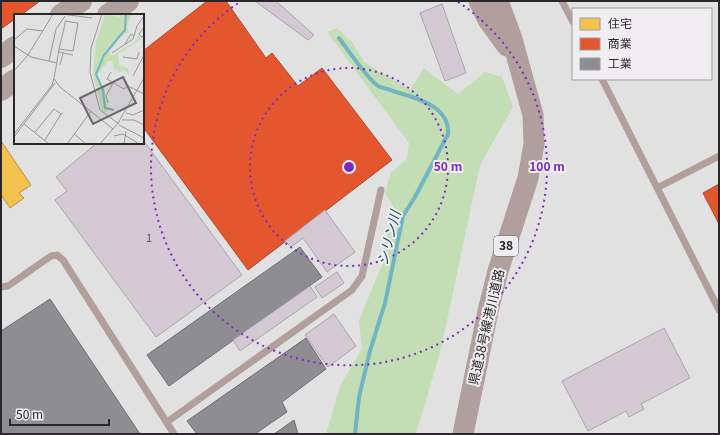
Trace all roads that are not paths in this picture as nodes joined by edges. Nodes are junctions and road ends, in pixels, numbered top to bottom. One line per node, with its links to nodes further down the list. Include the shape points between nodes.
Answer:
1 (81, 1): 6 (highway)
2 (128, 1): 7 (highway)
3 (479, 1): 11 (main road, 県道38号線港川道路 / 38, via 488,20)
4 (498, 1): 11 (main road, 県道38号線港川道路 / 38, via 512,39)
5 (562, 1): 8 (lane)
6 (62, 14)
7 (109, 14)
8 (572, 20)
9 (14, 48): 10 (highway)
10 (1, 57)
11 (516, 60): 22 (main road, 県道38号線港川道路 / 38, via 533,115 532,162 522,201 498,271)
12 (602, 80): 16 (lane)
13 (14, 81): 14 (highway)
14 (1, 90)
15 (719, 156): 16 (lane)
16 (656, 188): 19 (lane)
17 (381, 190): 20 (lane, via 362,276 352,290)
18 (1, 287): 20 (lane, via 8,286 51,256 57,255 63,260)
19 (719, 310)
20 (167, 422): 21 (lane)
21 (174, 434)
22 (463, 434)

